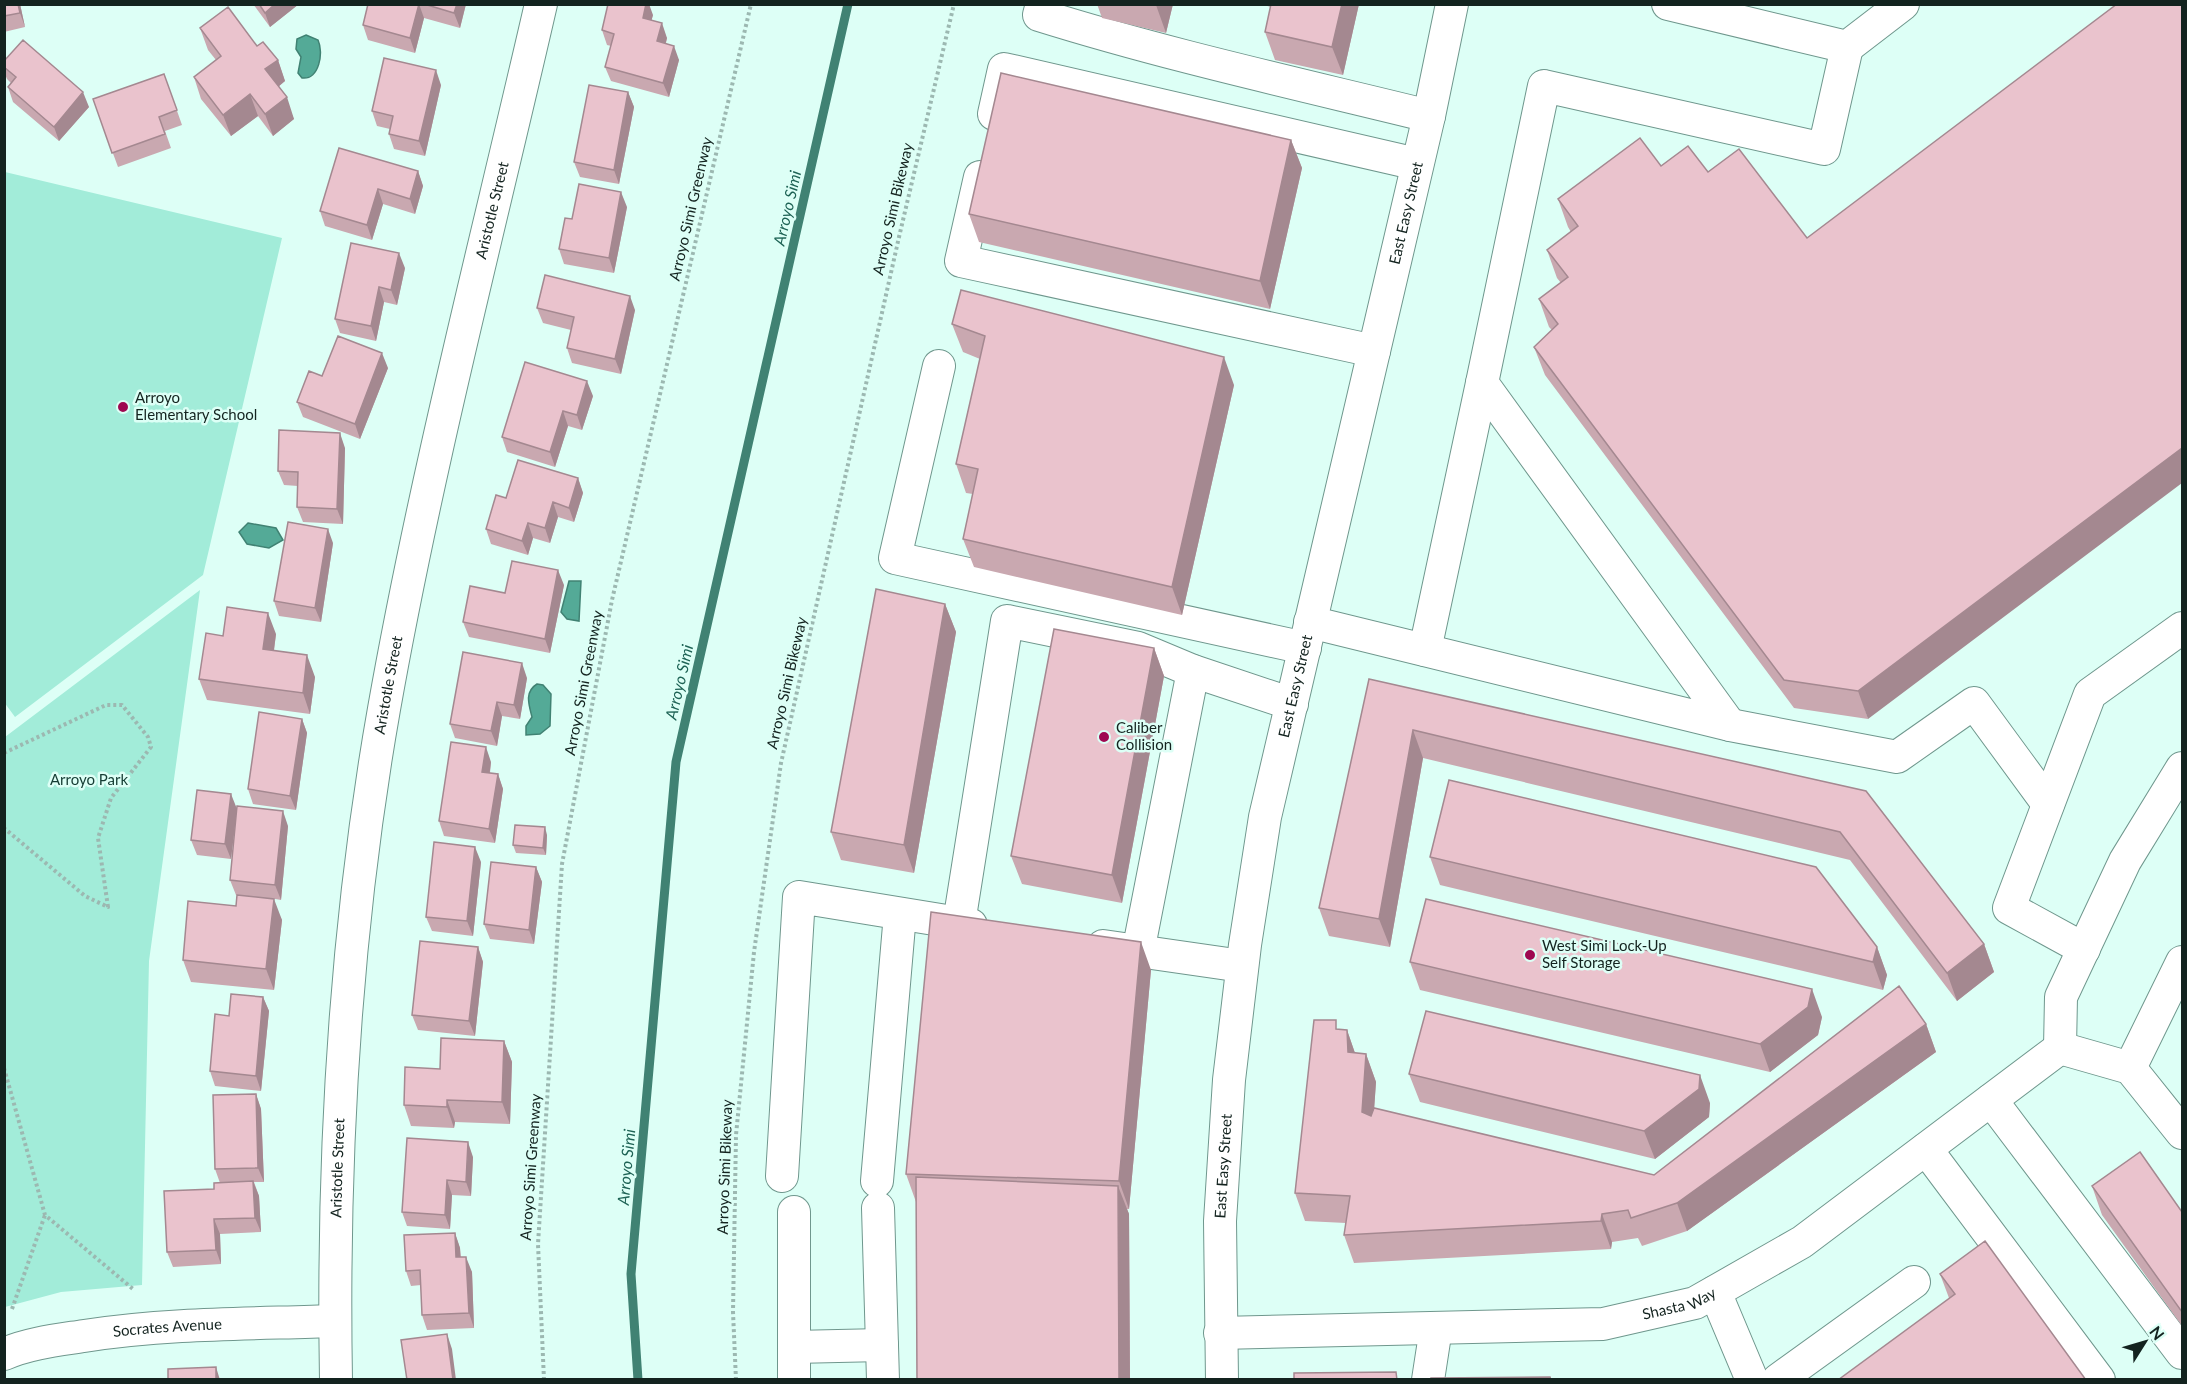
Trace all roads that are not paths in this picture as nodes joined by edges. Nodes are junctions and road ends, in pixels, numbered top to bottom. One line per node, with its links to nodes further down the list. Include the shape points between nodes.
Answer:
1 (541, 4): 37 (street, Aristotle Street, via 421,521 384,711 363,850 345,1025 336,1175)
2 (1452, 4): 7 (street, East Easy Street)
3 (1668, 4): 6 (street)
4 (1903, 4): 6 (street)
5 (1040, 10): 7 (street, via 1215,63)
6 (1847, 46): 11 (street, via 1824,149 1544,86)
7 (1429, 116): 8 (street, East Easy Street)
8 (1417, 164): 9 (street, East Easy Street); 9 (street, via 1004,69 961,261)
9 (1374, 351): 13 (street, East Easy Street)
10 (939, 366): 13 (street, via 895,558)
11 (1482, 383): 14 (street); 17 (street)
12 (2182, 628): 19 (street, via 2090,694)
13 (1308, 635): 14 (street); 16 (street, East Easy Street)
14 (1425, 650): 17 (street)
15 (1193, 671): 16 (street); 21 (street, via 1138,648 1007,621); 25 (street)
16 (1292, 704): 27 (street, East Easy Street, via 1265,818)
17 (1730, 725): 19 (street, via 1897,757 1974,703)
18 (2182, 768): 24 (street, via 2125,861)
19 (2048, 804): 24 (street, via 2009,908)
20 (900, 914): 21 (street); 33 (street, via 799,897); 40 (street, via 877,1195)
21 (959, 923): 22 (street)
22 (1004, 930)
23 (1071, 941): 25 (street)
24 (2084, 949): 28 (street, via 2061,997)
25 (1138, 952): 27 (street)
26 (2182, 962): 29 (street)
27 (1242, 966): 39 (street, East Easy Street, via 1229,1080 1220,1221)
28 (2060, 1048): 29 (street); 30 (street, Shasta Way)
29 (2130, 1068): 31 (street)
30 (1991, 1100): 32 (street, Shasta Way); 42 (street)
31 (2182, 1133)
32 (1926, 1149): 36 (street, Shasta Way, via 1802,1242); 51 (street)
33 (782, 1176)
34 (794, 1212): 41 (street)
35 (1914, 1281): 44 (street)
36 (1715, 1292): 38 (street, Shasta Way, via 1695,1303 1603,1324); 50 (street)
37 (335, 1321): 43 (street, Socrates Avenue, via 130,1329 64,1339); 45 (street, Aristotle Street)
38 (1436, 1328): 39 (street, Shasta Way); 49 (street)
39 (1220, 1332): 48 (street, East Easy Street)
40 (882, 1345): 41 (street); 47 (street)
41 (794, 1347): 46 (street)
42 (2182, 1353)
43 (4, 1354)
44 (1793, 1375)
45 (336, 1380)
46 (794, 1380)
47 (883, 1380)
48 (1222, 1380)
49 (1428, 1380)
50 (1752, 1380)
51 (2099, 1380)

